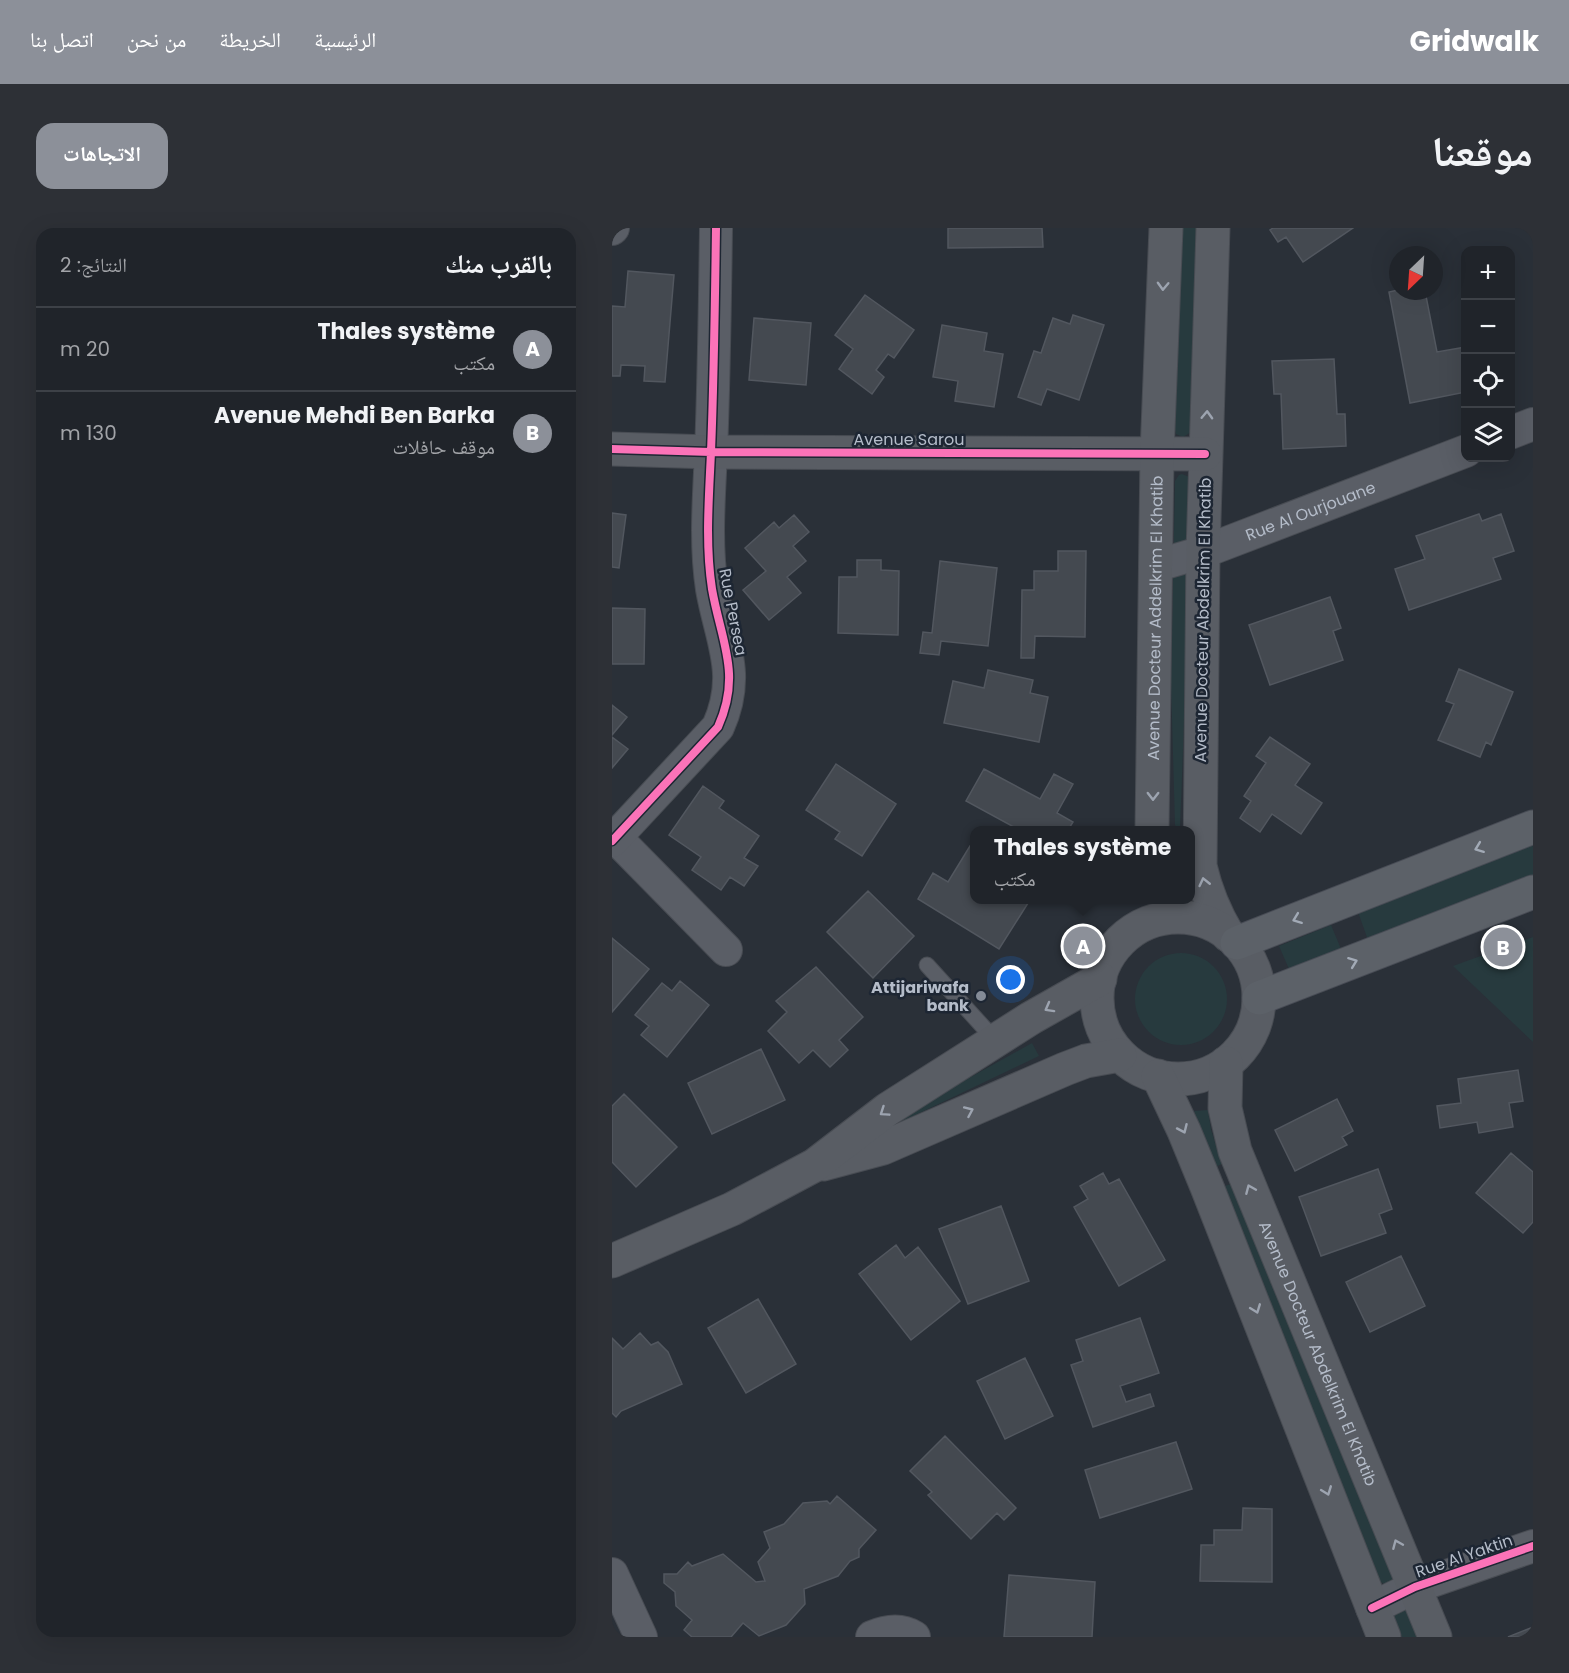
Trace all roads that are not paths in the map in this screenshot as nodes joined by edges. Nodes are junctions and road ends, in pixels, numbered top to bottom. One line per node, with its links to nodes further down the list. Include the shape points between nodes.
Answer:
1 (716, 228): 7 (street, Rue Persea)
2 (1166, 228): 9 (main road, Avenue Docteur Addelkrim El Khatib, one-way to 9)
3 (1214, 228): 10 (main road, Avenue Docteur Abdelkrim El Khatib, one-way to 3)
4 (1533, 424): 5 (street)
5 (1515, 431)
6 (612, 449): 7 (main road, Avenue Sarou)
7 (711, 452): 9 (main road, Avenue Sarou); 15 (street, Rue Persea, via 708,548 714,598 730,667 726,703 717,727)
8 (1461, 453): 11 (street, Rue Al Ourjouane)
9 (1157, 454): 10 (main road, Avenue Sarou); 12 (main road, Avenue Docteur Addelkrim El Khatib)
10 (1205, 454): 11 (main road, Avenue Docteur Abdelkrim El Khatib)
11 (1203, 552): 12 (street, Rue Al Ourjouane); 18 (main road, Avenue Docteur Abdelkrim El Khatib, one-way to 11, via 1215,913 1200,866)
12 (1155, 566): 13 (main road, Avenue Docteur Addelkrim El Khatib, one-way to 13)
13 (1152, 826)
14 (1533, 827): 18 (main road, one-way to 18)
15 (614, 839): 19 (street)
16 (1533, 892): 22 (main road, one-way to 16)
17 (1140, 914): 18 (main road, via 1151,921 1184,917 1200,920); 21 (main road, via 1107,959)
18 (1233, 939): 22 (main road, via 1254,968)
19 (726, 950)
20 (927, 965): 23 (lane)
21 (1100, 979): 23 (main road, one-way to 23); 24 (main road, via 1100,1020)
22 (1260, 998): 25 (main road, via 1251,1035)
23 (996, 1041): 27 (main road, one-way to 27, via 869,1122)
24 (1120, 1055): 26 (main road, via 1137,1068); 27 (main road, one-way to 24, via 883,1148 1065,1069)
25 (1226, 1064): 26 (main road, via 1181,1079); 31 (main road, Avenue Docteur Abdelkrim El Khatib, one-way to 25, via 1235,1151 1225,1108)
26 (1158, 1076): 32 (main road, one-way to 32, via 1208,1186)
27 (816, 1165): 28 (main road, via 732,1209)
28 (612, 1261)
29 (1533, 1546): 31 (street, Rue Al Yaktin)
30 (612, 1575): 33 (street)
31 (1415, 1587): 32 (street, Rue Al Yaktin); 36 (main road, Avenue Docteur Abdelkrim El Khatib)
32 (1378, 1623)
33 (641, 1637)
34 (872, 1637): 35 (street, via 895,1631)
35 (914, 1637)
36 (1435, 1637)

